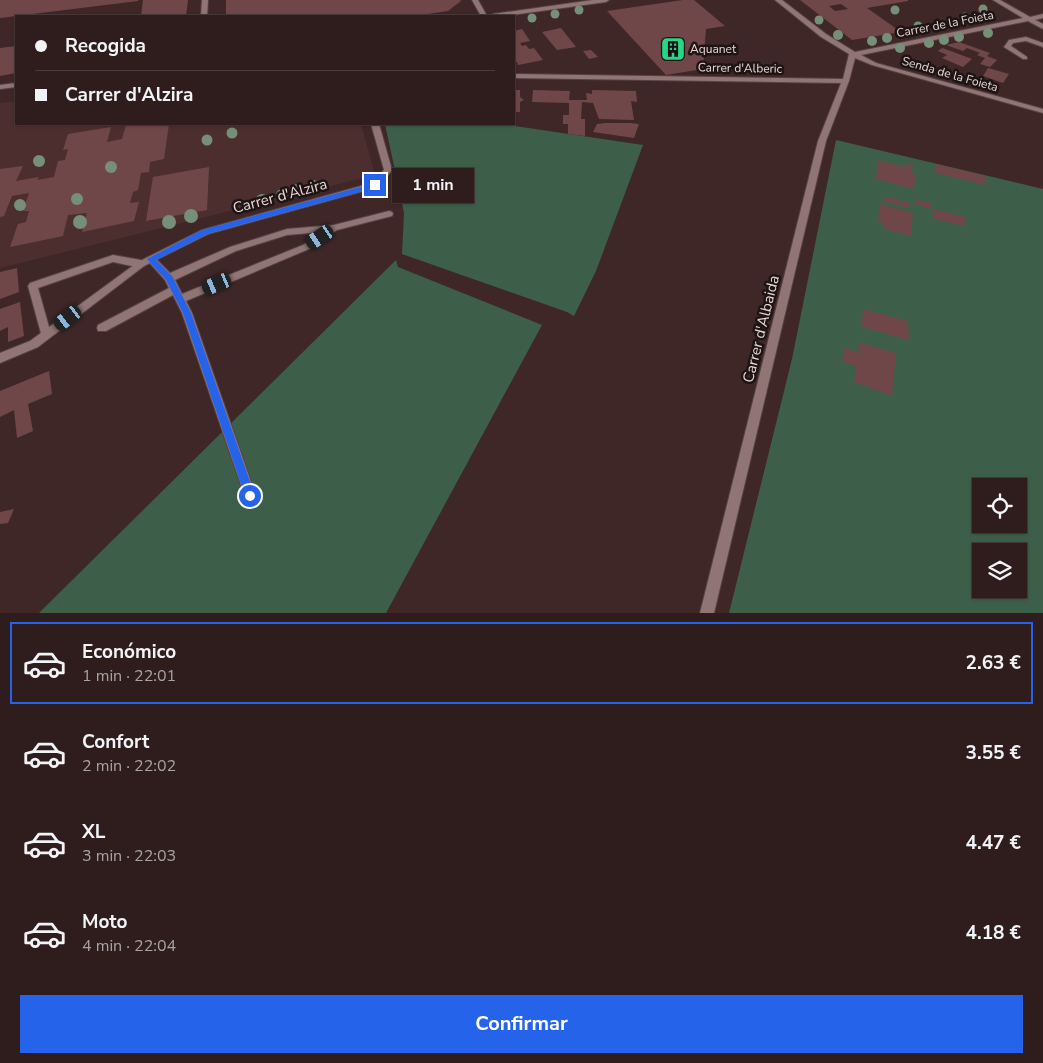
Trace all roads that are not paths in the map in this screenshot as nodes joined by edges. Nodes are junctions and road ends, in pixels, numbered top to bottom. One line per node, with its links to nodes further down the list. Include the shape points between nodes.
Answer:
1 (205, 0): 6 (street)
2 (475, 0): 7 (street)
3 (606, 0): 8 (street)
4 (778, 0): 13 (street, Senda de la Foieta)
5 (996, 0): 10 (street)
6 (204, 15)
7 (483, 15)
8 (500, 15)
9 (1043, 16): 10 (street, Carrer de la Foieta)
10 (1029, 19): 11 (street); 13 (street, Carrer de la Foieta)
11 (1043, 27)
12 (1043, 45): 14 (street, via 1026,39 1011,42 1007,47)
13 (852, 55): 16 (street, Carrer d'Albaida); 19 (street, Senda de la Foieta)
14 (1025, 58)
15 (515, 76): 16 (street, Carrer d'Alberic)
16 (846, 81): 30 (street, Carrer d'Albaida, via 822,140)
17 (15, 85): 18 (street)
18 (0, 87)
19 (1043, 112)
20 (375, 125): 23 (street, Carrer d'Alzira, via 388,170 375,185 205,232)
21 (389, 214): 22 (street)
22 (334, 228): 24 (street, via 287,232 233,249); 25 (street, via 306,247)
23 (146, 262): 24 (street); 27 (street, Carrer d'Alzira); 27 (street, via 113,258 34,286)
24 (169, 278): 25 (street)
25 (178, 295): 26 (street); 29 (street)
26 (102, 328)
27 (46, 334): 28 (street, Carrer d'Alzira, via 34,344)
28 (0, 358)
29 (250, 496)
30 (707, 613)

